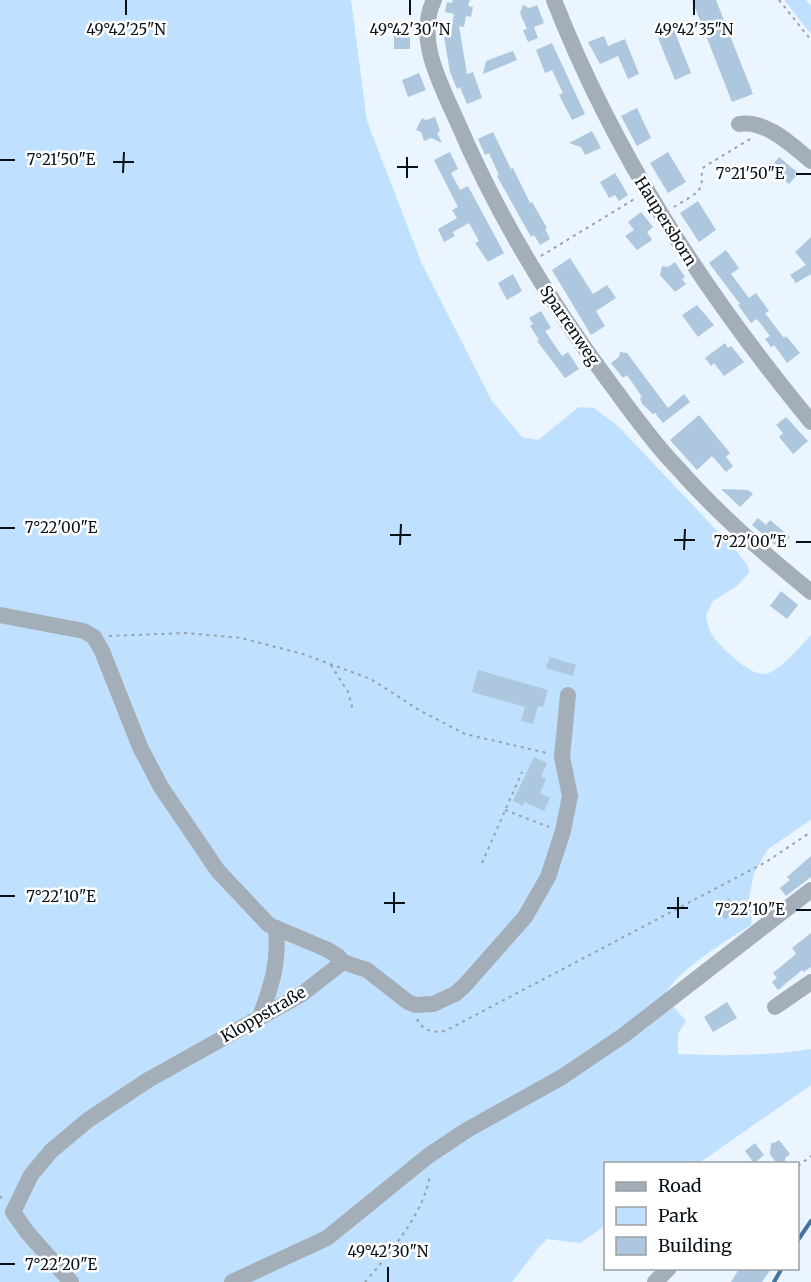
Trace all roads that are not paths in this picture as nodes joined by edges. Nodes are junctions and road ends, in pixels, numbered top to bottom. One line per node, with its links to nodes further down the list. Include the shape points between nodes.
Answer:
1 (434, 0): 6 (street, Sparrenweg, via 428,23 432,61 470,153 503,219 553,303 673,464 730,523)
2 (554, 0): 5 (street, Haupersborn, via 592,88 646,192 720,305)
3 (739, 124): 4 (street, via 767,129)
4 (811, 161)
5 (811, 422)
6 (811, 592)
7 (0, 615): 10 (street, via 84,631 94,637 161,787 218,871 251,908)
8 (568, 695): 11 (street, via 562,757 570,796 548,877 525,916 455,994 434,1004 416,1005 401,998 367,969)
9 (811, 890): 17 (street, via 615,1041 428,1156 327,1238)
10 (276, 928): 11 (street, via 326,949); 14 (street, via 276,966)
11 (343, 962): 14 (street, Kloppstraße, via 302,994)
12 (811, 982): 13 (street)
13 (775, 1007)
14 (260, 1017): 16 (street, Kloppstraße, via 148,1080 88,1120 51,1151 31,1175 13,1212)
15 (668, 1270): 18 (street)
16 (70, 1282)
17 (232, 1282)
18 (655, 1282)

